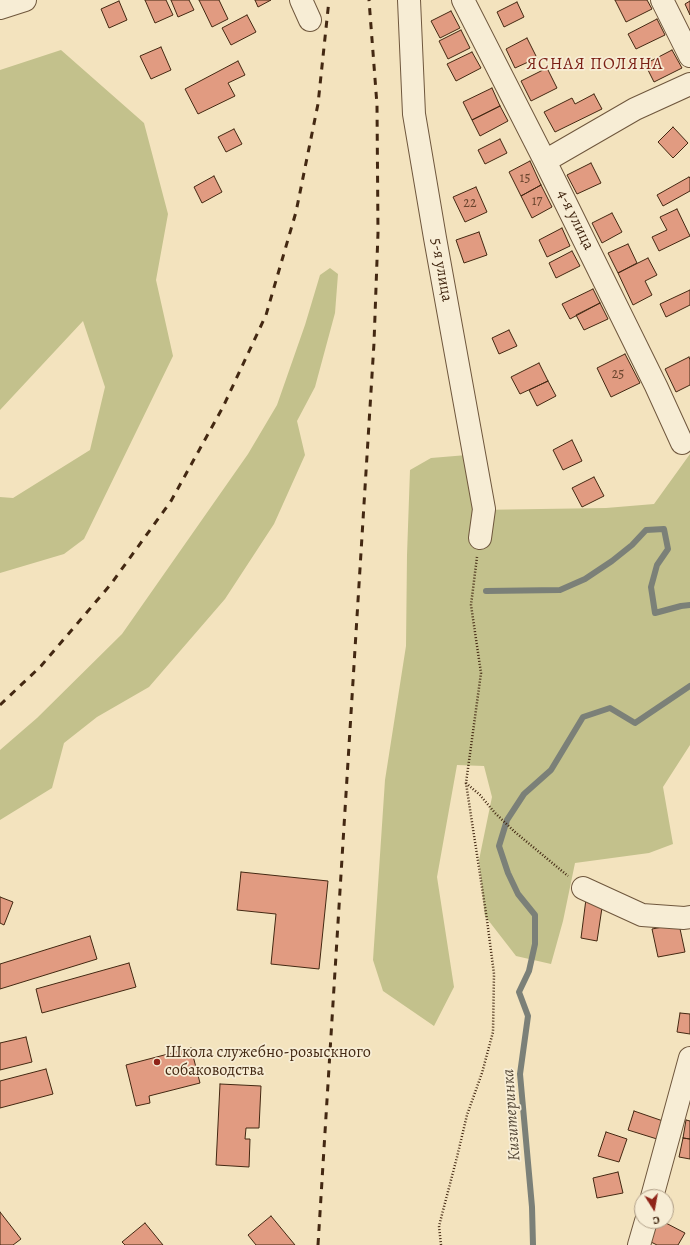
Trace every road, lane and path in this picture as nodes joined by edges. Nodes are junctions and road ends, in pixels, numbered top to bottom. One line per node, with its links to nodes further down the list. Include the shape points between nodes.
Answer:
1 (25, 0): 6 (street)
2 (301, 0): 7 (street)
3 (409, 0): 12 (street, 5-я улица, via 414,114 484,509)
4 (463, 0): 10 (street, 4-я улица)
5 (662, 0): 8 (street)
6 (0, 8)
7 (310, 20)
8 (690, 56)
9 (690, 84): 10 (street, via 635,109)
10 (545, 161): 11 (street, 4-я улица)
11 (682, 443)
12 (480, 538): 13 (path, via 471,605 480,673)
13 (466, 782): 14 (path, via 515,832); 19 (path, via 494,974 493,1032 467,1115 440,1226)
14 (583, 888): 15 (street, via 642,915)
15 (690, 917)
16 (690, 1058): 17 (street)
17 (654, 1189)
18 (644, 1229): 20 (street)
19 (441, 1245)
20 (639, 1245)

